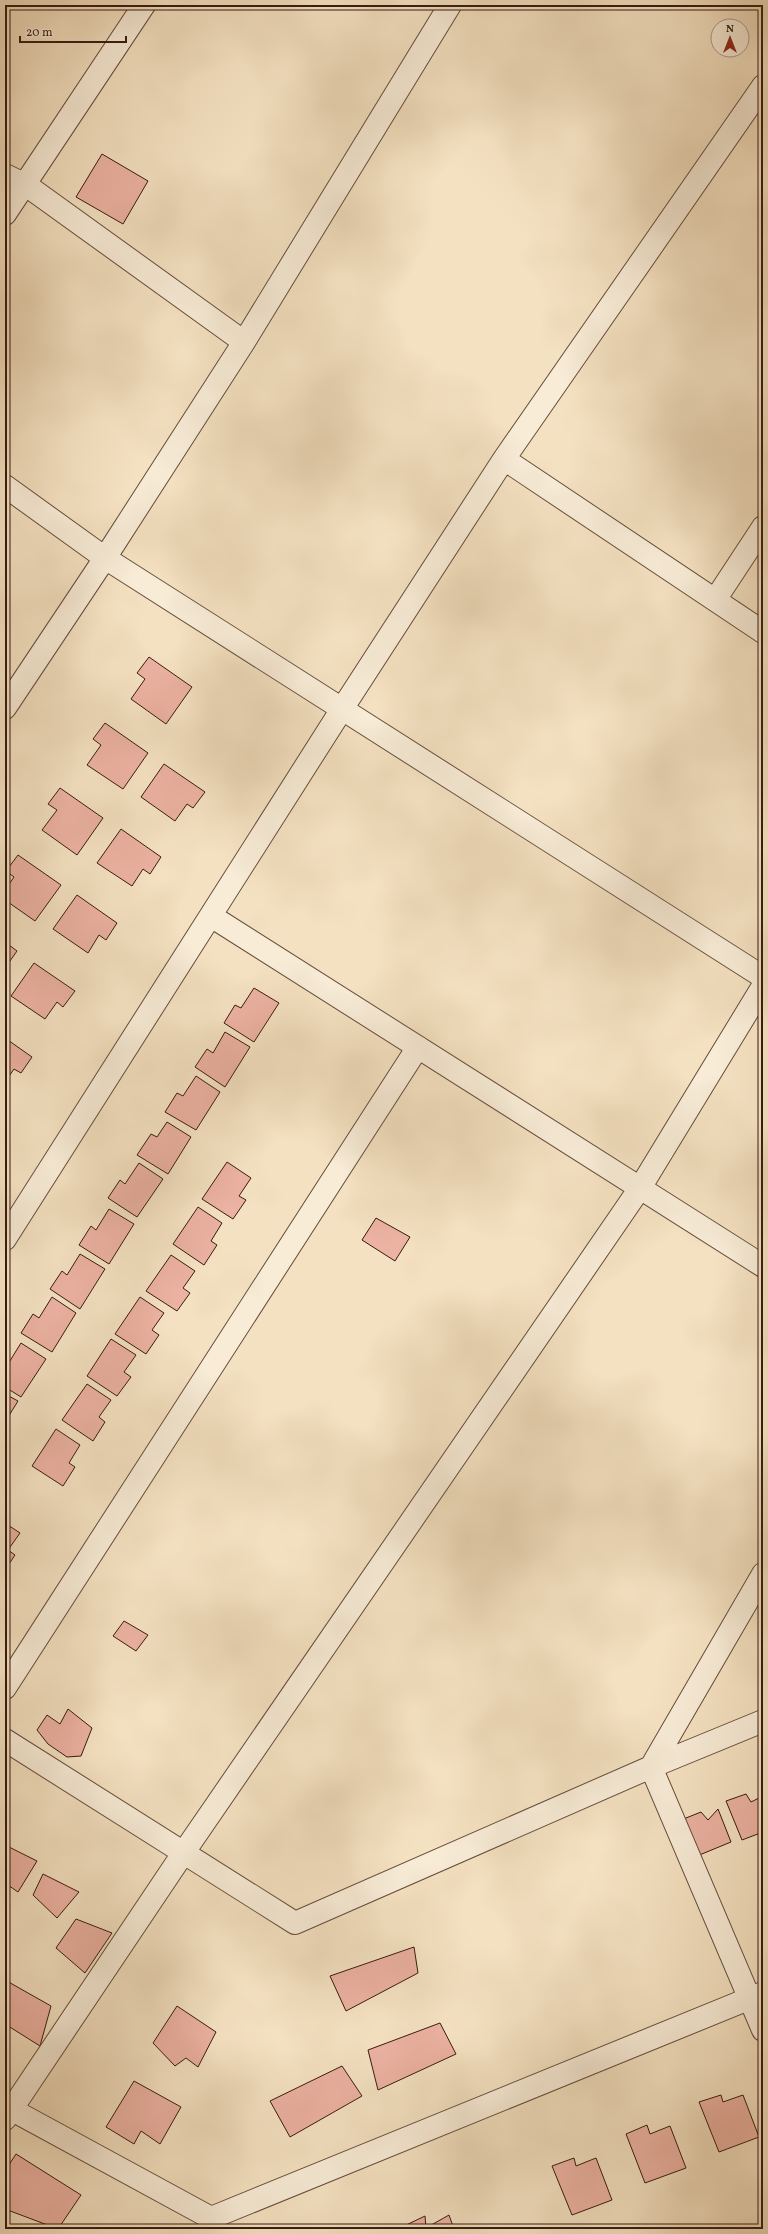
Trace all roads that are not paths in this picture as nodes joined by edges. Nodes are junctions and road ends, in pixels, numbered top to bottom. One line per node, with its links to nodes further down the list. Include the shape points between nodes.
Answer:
1 (144, 5): 5 (street)
2 (450, 5): 7 (street)
3 (763, 86): 8 (street)
4 (5, 175): 5 (street)
5 (26, 185): 6 (street); 7 (street)
6 (5, 214)
7 (244, 342): 11 (street)
8 (504, 459): 12 (street); 15 (street)
9 (5, 486): 11 (street)
10 (763, 527): 12 (street)
11 (105, 558): 14 (street); 15 (street)
12 (715, 600): 13 (street)
13 (763, 632)
14 (5, 708)
15 (342, 709): 16 (street); 17 (street)
16 (211, 916): 19 (street); 21 (street)
17 (763, 977)
18 (763, 986): 20 (street)
19 (418, 1047): 20 (street); 24 (street)
20 (640, 1188): 22 (street); 28 (street)
21 (5, 1239)
22 (763, 1266)
23 (763, 1574): 27 (street)
24 (5, 1688)
25 (763, 1721): 27 (street)
26 (5, 1740): 28 (street)
27 (651, 1767): 28 (street, via 295,1923); 29 (street)
28 (184, 1852): 31 (street)
29 (756, 1996): 30 (street); 31 (street, via 211,2218)
30 (763, 2030)
31 (7, 2112)

